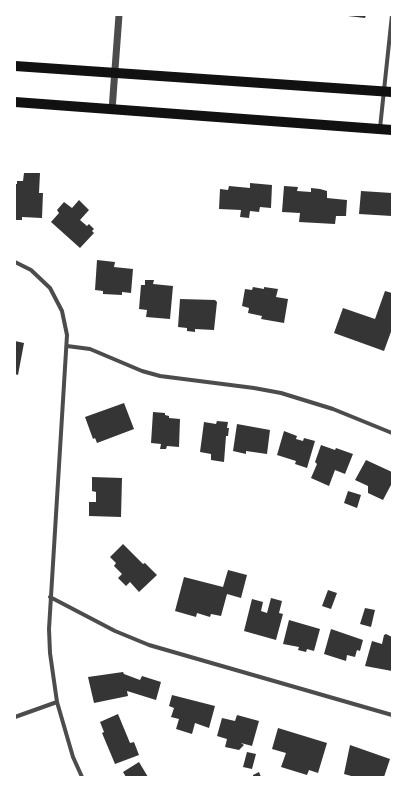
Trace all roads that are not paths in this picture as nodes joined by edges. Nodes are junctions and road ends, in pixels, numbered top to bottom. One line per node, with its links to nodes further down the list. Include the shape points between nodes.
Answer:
1 (119, 15): 4 (street)
2 (392, 15): 5 (street)
3 (15, 66): 4 (main road)
4 (115, 72): 5 (main road); 7 (street)
5 (388, 92): 8 (street)
6 (15, 102): 7 (main road)
7 (112, 110): 8 (main road)
8 (380, 129): 9 (main road)
9 (392, 130)
10 (15, 262): 11 (street, via 41,278 57,299 65,323)
11 (67, 346): 12 (street, via 90,349 160,376 281,393 333,409); 13 (street)
12 (392, 433)
13 (50, 597): 14 (street, via 50,653); 15 (street, via 114,631 149,645)
14 (57, 702): 16 (street); 17 (street, via 73,757)
15 (392, 715)
16 (15, 717)
17 (82, 777)

